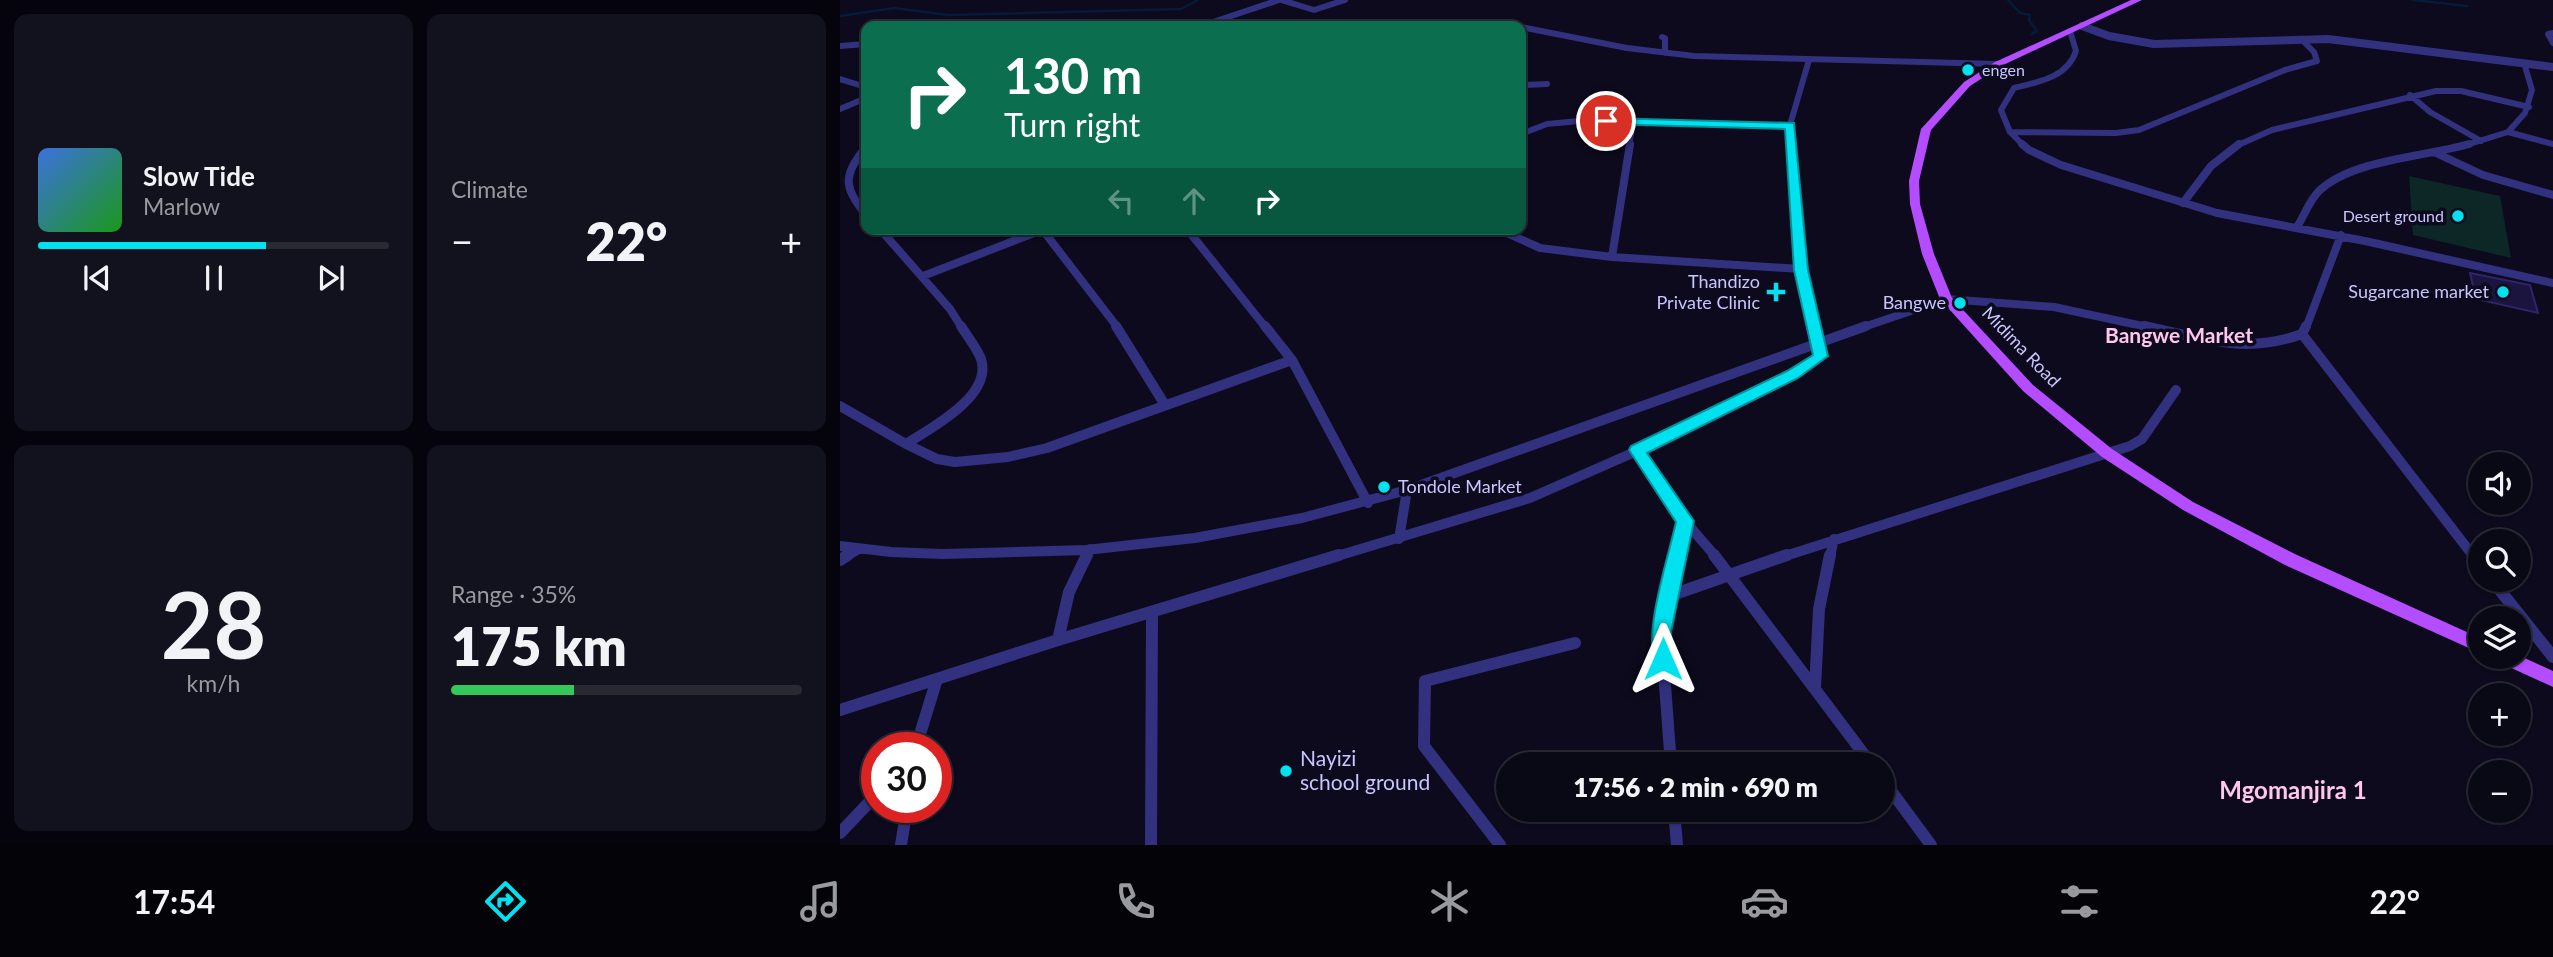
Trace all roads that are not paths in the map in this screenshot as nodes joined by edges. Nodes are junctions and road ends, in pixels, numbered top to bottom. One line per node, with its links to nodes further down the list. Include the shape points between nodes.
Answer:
1 (1280, 0): 2 (street, via 1314,10); 4 (street)
2 (1346, 0)
3 (2138, 0): 6 (main road, Midima Road)
4 (1216, 21)
5 (1526, 28): 13 (street)
6 (2076, 28): 9 (street, via 2154,44); 16 (main road, Midima Road); 29 (street, via 2077,51 2070,64 2049,78 2014,88 2007,99 2001,110)
7 (2553, 33): 10 (street, via 2548,34)
8 (1662, 37): 13 (street)
9 (2301, 39): 15 (street); 29 (street, via 2317,61 2139,130)
10 (2553, 43)
11 (861, 44): 12 (street)
12 (840, 46)
13 (1665, 53): 14 (street)
14 (1809, 60): 16 (street); 27 (street)
15 (2524, 63): 17 (street); 24 (street, via 2532,90)
16 (1998, 64): 49 (main road, Midima Road, via 1967,84 1926,129 1914,181 1928,254)
17 (2553, 67)
18 (840, 79): 20 (street)
19 (1547, 83): 21 (street)
20 (861, 85)
21 (1526, 85)
22 (2410, 95): 24 (street, via 2461,91); 31 (street); 36 (street, via 2249,139 2213,161)
23 (861, 100): 25 (street)
24 (2529, 107): 30 (street)
25 (840, 109)
26 (1633, 122): 27 (street); 28 (street, via 1547,124); 45 (street)
27 (1790, 125): 46 (street)
28 (1526, 132)
29 (2010, 132): 36 (street, via 2029,150 2061,165)
30 (2508, 132): 31 (street); 32 (street)
31 (2481, 141): 34 (street)
32 (2553, 144)
33 (861, 153): 37 (street, via 849,169 845,185)
34 (2436, 153): 35 (street, via 2483,175); 38 (street, via 2335,179 2318,192)
35 (2553, 195)
36 (2183, 204): 38 (street)
37 (861, 209)
38 (2297, 227): 44 (street)
39 (885, 235): 47 (street)
40 (1029, 235): 47 (street)
41 (1046, 235): 54 (street, via 1100,300)
42 (1192, 235): 52 (street)
43 (1511, 235): 45 (street, via 1539,248)
44 (2341, 235): 48 (street); 50 (street)
45 (1612, 257): 46 (street)
46 (1801, 270): 51 (street)
47 (923, 276): 56 (street, via 972,344 981,359 982,374 970,398)
48 (2553, 284)
49 (1946, 299): 50 (street, via 2054,307 2239,346); 51 (street); 58 (main road, Midima Road, via 2028,388)
50 (2302, 334): 66 (street)
51 (1816, 343): 57 (street, via 1821,356 1793,375); 59 (street)
52 (1292, 360): 54 (street); 60 (street)
53 (2176, 390): 58 (street, via 2142,439)
54 (1165, 405): 56 (street, via 1011,457 942,460)
55 (840, 406): 56 (street)
56 (906, 444)
57 (1637, 450): 61 (street); 63 (street, via 1530,498)
58 (2107, 453): 62 (street); 74 (main road, Midima Road, via 2188,506 2291,560)
59 (1407, 490): 60 (street); 63 (street)
60 (1367, 502): 65 (street, via 1254,527)
61 (1685, 521): 69 (street); 71 (street)
62 (1834, 538): 69 (street); 80 (street, via 1819,609)
63 (1399, 539): 72 (street)
64 (840, 546): 67 (street)
65 (1090, 549): 67 (street, via 958,554); 73 (street, via 1072,585)
66 (2468, 549)
67 (859, 550): 68 (street)
68 (840, 561)
69 (1730, 574): 71 (street); 80 (street)
70 (2501, 592): 76 (street)
71 (1669, 596): 83 (street, via 1661,632)
72 (1152, 613): 73 (street); 91 (street)
73 (1058, 640): 78 (street)
74 (2468, 641)
75 (1576, 643): 92 (street, via 1425,681 1424,746)
76 (2553, 657)
77 (2531, 669): 79 (main road)
78 (937, 679): 81 (street); 82 (street)
79 (2553, 679)
80 (1815, 688): 84 (street)
81 (840, 710)
82 (921, 732)
83 (1670, 752)
84 (1862, 752)
85 (1895, 796): 94 (street)
86 (861, 811): 89 (street)
87 (1675, 822): 93 (street)
88 (904, 823): 90 (street)
89 (840, 833)
90 (901, 845)
91 (1151, 845)
92 (1500, 845)
93 (1677, 845)
94 (1931, 845)

